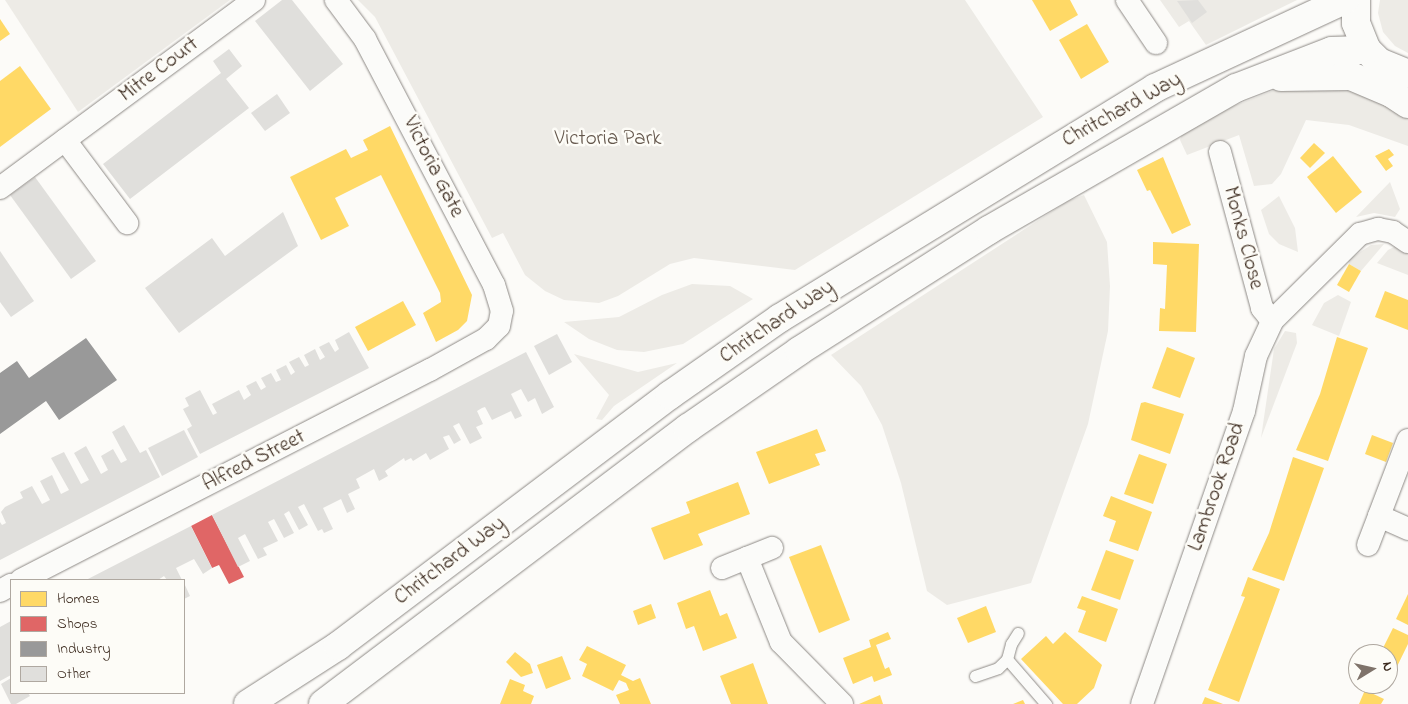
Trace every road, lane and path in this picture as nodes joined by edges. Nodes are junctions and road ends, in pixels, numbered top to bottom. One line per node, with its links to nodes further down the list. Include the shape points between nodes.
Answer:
1 (254, 0): 11 (street, Mitre Court)
2 (336, 0): 17 (street, Victoria Gate, via 365,39 494,285 502,311 499,326)
3 (1127, 0): 6 (street)
4 (1344, 0): 29 (main road, Chritchard Way, via 1155,88 780,318 670,395 338,646)
5 (1356, 0): 7 (main road, via 1356,23)
6 (1156, 43)
7 (1368, 50): 8 (main road, via 1380,62); 9 (main road, Chritchard Way, via 1332,51)
8 (1408, 74)
9 (1261, 77): 10 (main road, via 1351,76); 30 (main road, Chritchard Way, via 1181,117 989,230 799,350 688,428)
10 (1408, 104)
11 (65, 140): 13 (street, Mitre Court); 14 (street)
12 (1220, 152): 16 (street, Monks Close, via 1262,308)
13 (0, 188)
14 (126, 224)
15 (1408, 242): 16 (street, Lambrook Road, via 1393,232 1378,229 1360,234)
16 (1272, 321): 33 (street, Lambrook Road, via 1256,356 1244,411)
17 (486, 339): 25 (street, Alfred Street)
18 (1408, 440): 19 (street)
19 (1379, 516): 20 (street); 21 (street)
20 (1408, 529)
21 (1368, 545)
22 (772, 548): 23 (street)
23 (747, 558): 24 (street); 31 (street, via 782,642)
24 (722, 568)
25 (23, 579)
26 (1018, 633): 27 (lane, via 1010,644)
27 (1006, 659): 28 (lane, via 998,668); 32 (lane)
28 (975, 676)
29 (248, 704)
30 (323, 704)
31 (842, 704)
32 (1046, 704)
33 (1142, 704)

